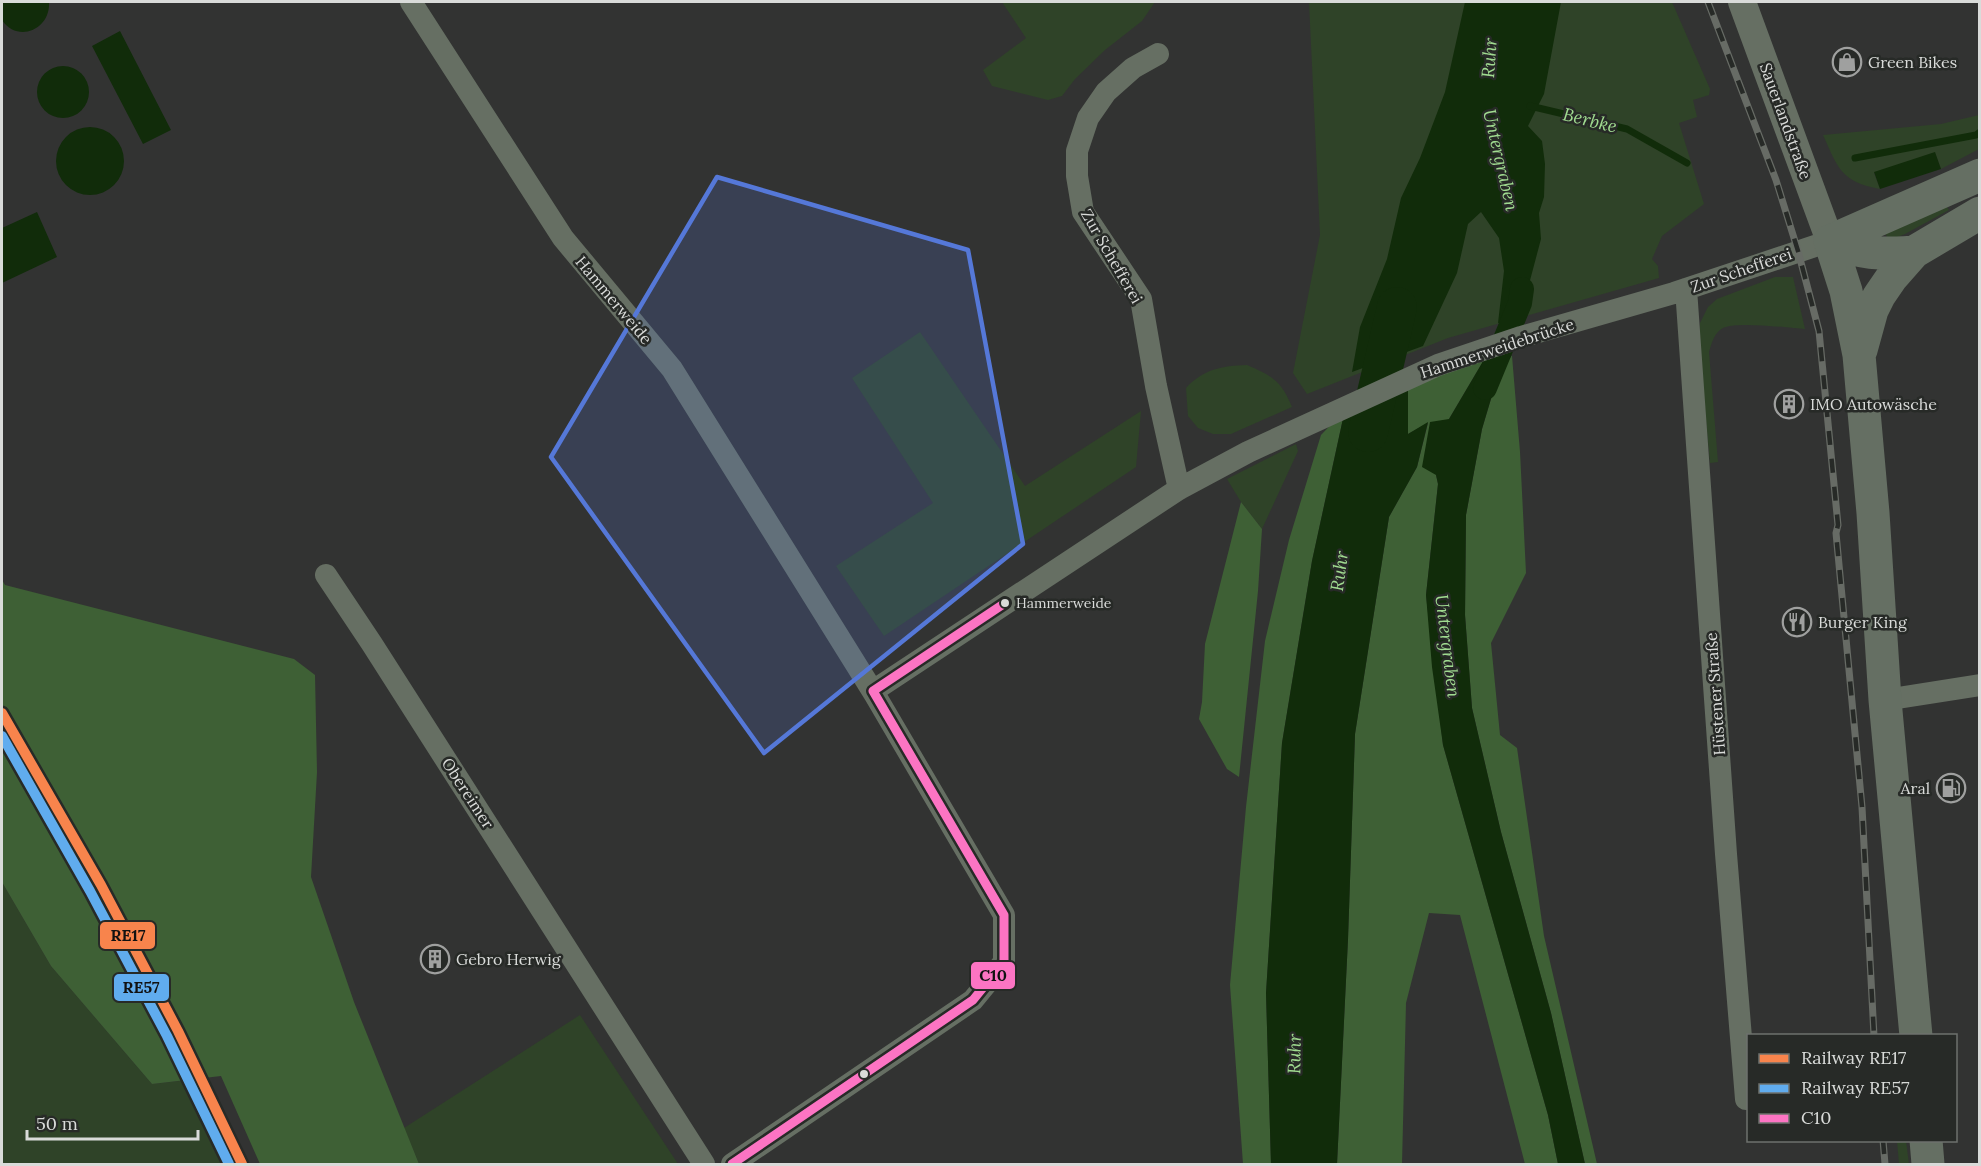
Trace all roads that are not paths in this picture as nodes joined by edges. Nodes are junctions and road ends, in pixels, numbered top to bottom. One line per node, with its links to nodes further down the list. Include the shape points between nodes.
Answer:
1 (411, 2): 14 (street, Hammerweide, via 563,238 672,369)
2 (1742, 2): 6 (street, Sauerlandstraße)
3 (1158, 54): 11 (street, Zur Schefferei, via 1132,68 1106,92 1088,118 1077,151 1077,176 1083,212 1141,299)
4 (1980, 176): 6 (main road)
5 (1980, 213): 7 (main road)
6 (1830, 241): 7 (main road, via 1870,253); 8 (street, Zur Schefferei); 10 (main road, via 1846,291)
7 (1914, 252): 10 (main road, via 1879,296)
8 (1686, 289): 9 (street, Zur Schefferei); 17 (street, Hüstener Straße)
9 (1651, 299): 11 (street, Hammerweidebrücke, via 1438,365 1248,452)
10 (1859, 355): 15 (main road)
11 (1179, 489): 14 (street)
12 (326, 575): 19 (street, Obereimer)
13 (1980, 685): 15 (street)
14 (873, 691): 20 (street, Hammerweide, via 1004,915 1004,962 973,1000)
15 (1886, 700): 16 (main road)
16 (1916, 1034)
17 (1746, 1099)
18 (1926, 1142): 21 (main road)
19 (705, 1164)
20 (732, 1164)
21 (1928, 1164)

